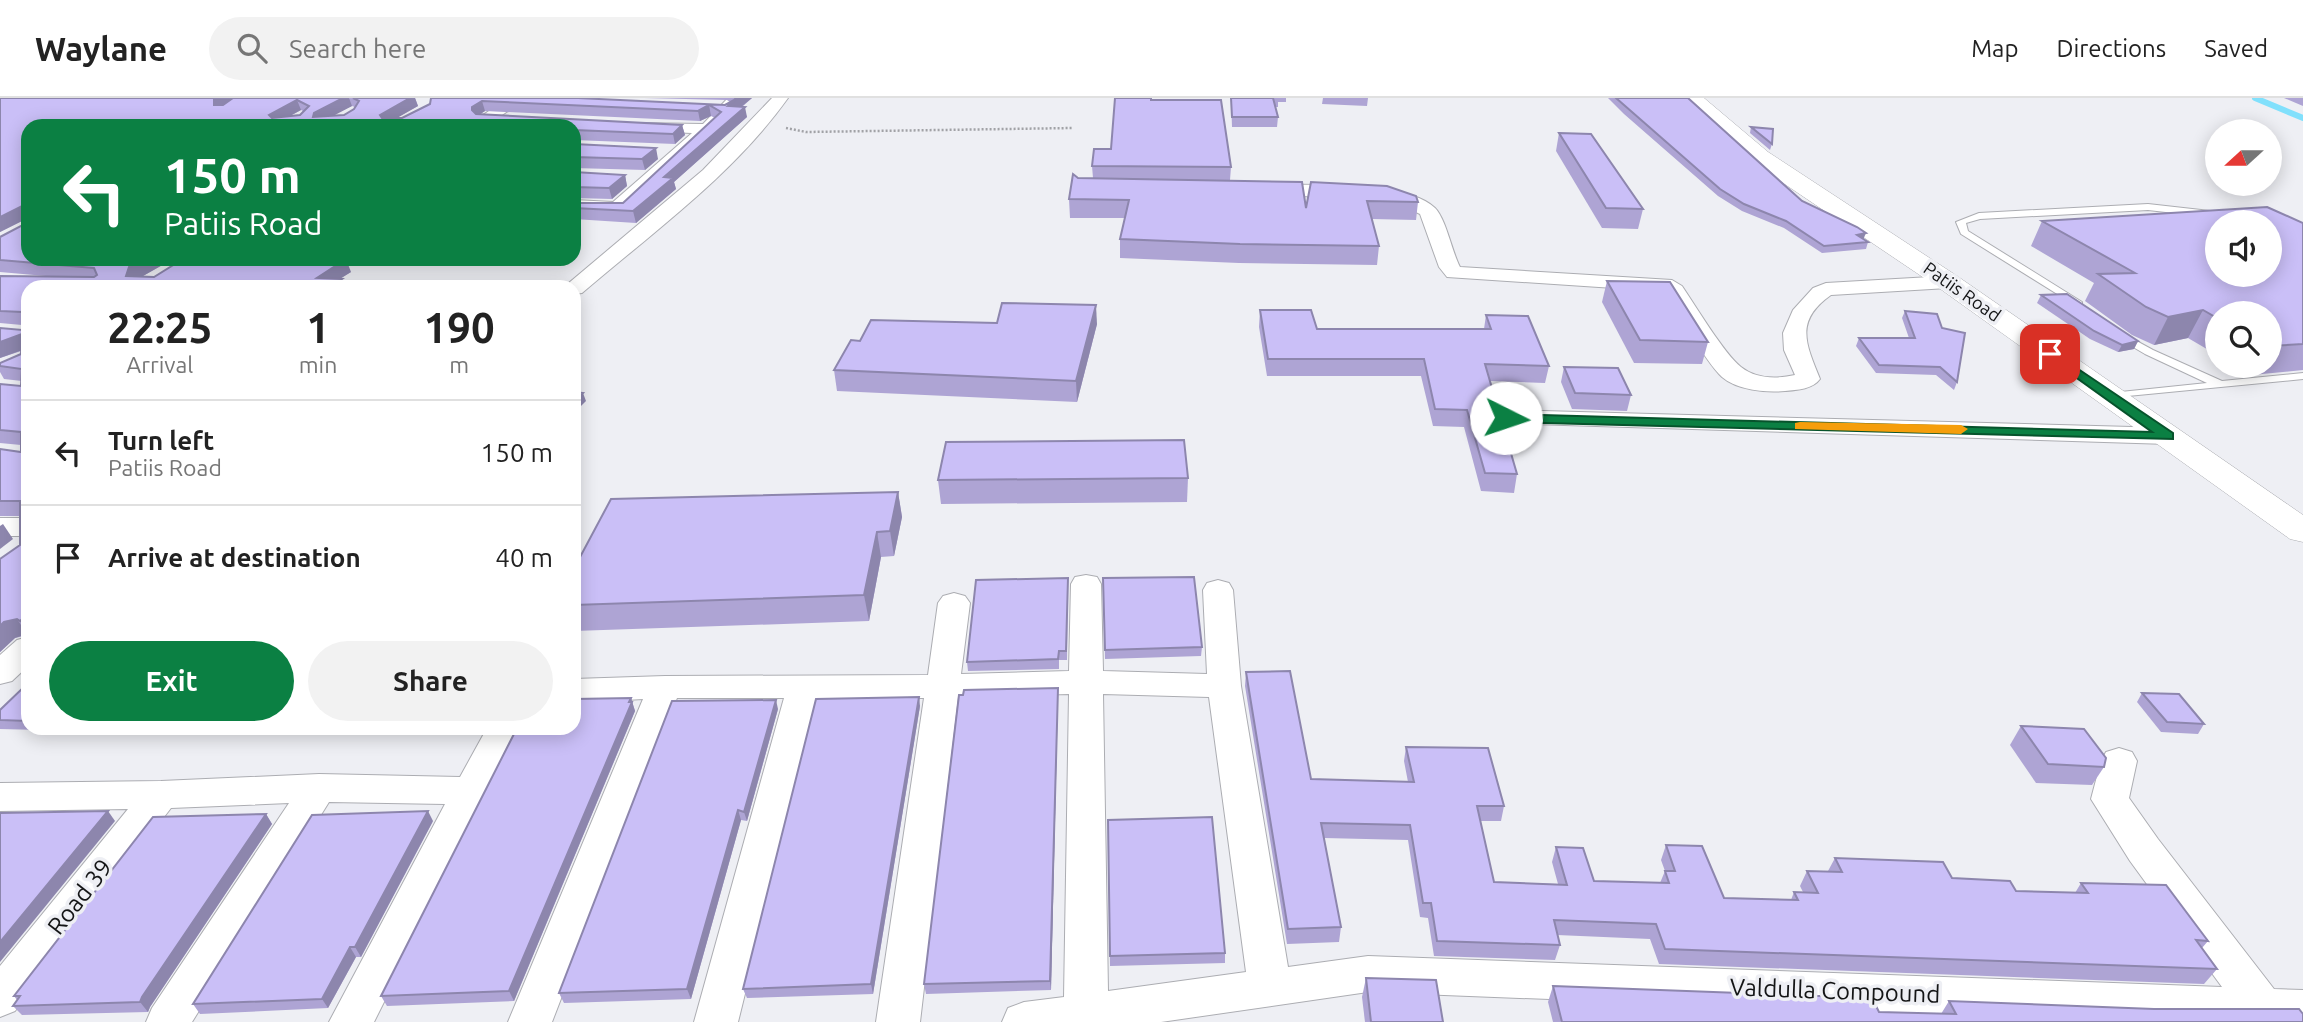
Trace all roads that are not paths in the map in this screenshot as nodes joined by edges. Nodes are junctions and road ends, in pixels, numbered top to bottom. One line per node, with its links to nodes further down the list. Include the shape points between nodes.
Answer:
1 (523, 98): 6 (street)
2 (780, 98): 16 (street, via 762,122 675,205)
3 (1693, 98): 17 (street, Patiis Road, via 1760,156)
4 (732, 103): 5 (street); 8 (street)
5 (699, 107)
6 (487, 119)
7 (624, 125): 8 (street)
8 (707, 128): 10 (street)
9 (652, 151): 10 (street)
10 (678, 152): 12 (street)
11 (623, 178): 12 (street)
12 (648, 179): 14 (street, via 618,208)
13 (1246, 191): 17 (street, via 1366,192 1418,205 1428,211 1454,272 1664,285 1674,291 1730,371 1756,384 1808,379 1794,340 1796,330 1815,295 1826,289)
14 (581, 205)
15 (2205, 215): 18 (lane, via 2148,207 1979,216 1961,222 1964,232)
16 (581, 282)
17 (1948, 282): 22 (street, Patiis Road)
18 (2086, 310)
19 (2106, 325): 21 (lane, via 2148,352)
20 (2303, 376): 21 (lane)
21 (2219, 384): 22 (lane)
22 (2111, 396): 24 (street, Patiis Road)
23 (1506, 418): 24 (street)
24 (2168, 436): 26 (street, Patiis Road)
25 (0, 527): 27 (street)
26 (2303, 531)
27 (21, 539)
28 (1086, 584): 33 (street)
29 (1218, 590): 36 (street)
30 (954, 603): 35 (street)
31 (21, 654): 32 (street)
32 (0, 673)
33 (1086, 682): 35 (street); 36 (street); 48 (street)
34 (804, 685): 35 (street); 37 (street); 52 (street)
35 (943, 686): 53 (street)
36 (1224, 686): 45 (street)
37 (665, 687): 38 (street); 51 (street)
38 (581, 691)
39 (500, 735): 42 (street)
40 (2119, 761): 47 (street, via 2110,799 2151,860)
41 (319, 788): 42 (street); 43 (street); 49 (street)
42 (471, 791): 50 (street)
43 (161, 795): 44 (street); 46 (street, Road 39)
44 (2, 799)
45 (1270, 988): 47 (street, Valdulla Compound, via 1367,974); 48 (street, Valdulla Compound)
46 (0, 998)
47 (2282, 1008)
48 (1086, 1012): 54 (street, Valdulla Compound)
49 (168, 1022)
50 (351, 1022)
51 (530, 1022)
52 (716, 1022)
53 (898, 1022)
54 (1024, 1022)

